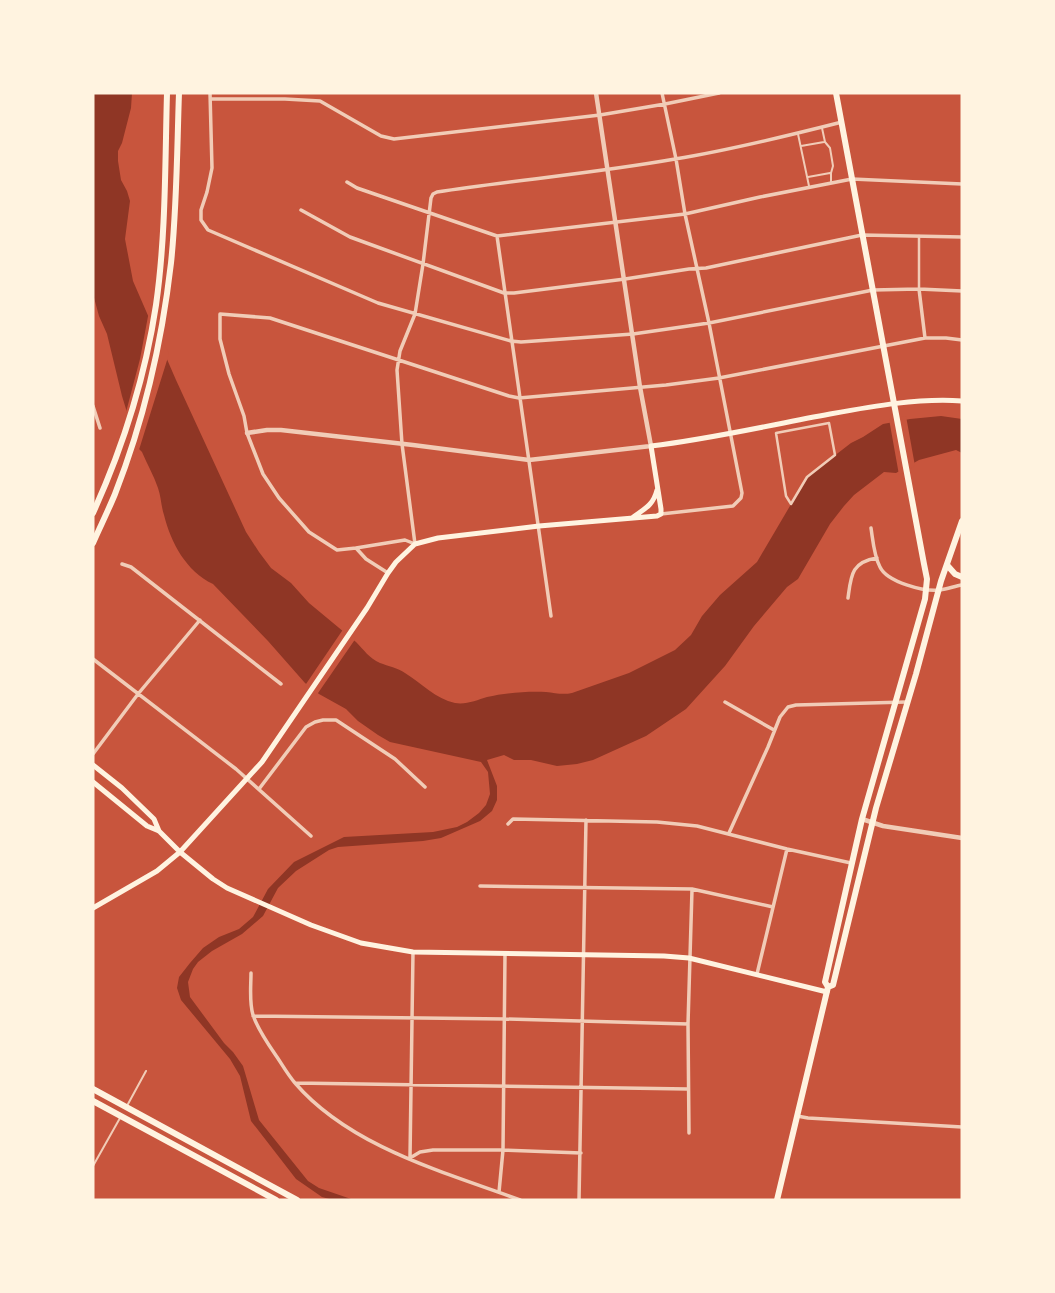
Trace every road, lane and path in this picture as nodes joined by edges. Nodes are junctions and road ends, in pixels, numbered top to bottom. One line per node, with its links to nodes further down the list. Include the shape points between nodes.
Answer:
1 (167, 93): 62 (main road, via 156,305 144,369 118,453)
2 (179, 93): 68 (main road, via 175,214 163,316 142,413)
3 (210, 93): 8 (street)
4 (596, 93): 10 (street)
5 (662, 93): 9 (street)
6 (719, 93): 9 (street)
7 (836, 93): 11 (main road)
8 (211, 99): 10 (street, via 320,101 394,139); 40 (street, via 212,168 201,210 208,230 378,303)
9 (665, 104): 10 (street); 16 (street)
10 (600, 115): 17 (street)
11 (842, 122): 12 (street); 20 (main road)
12 (822, 127): 13 (street); 14 (lane)
13 (798, 133): 15 (lane); 16 (street)
14 (825, 142): 15 (lane); 18 (lane, via 830,148)
15 (801, 146): 19 (lane)
16 (676, 159): 17 (street); 27 (street)
17 (607, 169): 26 (street, via 437,192); 28 (street)
18 (831, 173): 19 (lane); 22 (lane)
19 (807, 177): 24 (lane)
20 (852, 179): 22 (street); 23 (street); 29 (main road)
21 (346, 182): 26 (street)
22 (831, 183): 24 (street)
23 (962, 184)
24 (809, 187): 27 (street)
25 (301, 210): 33 (street, via 349,237)
26 (429, 213): 30 (street); 33 (street)
27 (685, 214): 28 (street); 34 (street)
28 (615, 223): 30 (street); 35 (street)
29 (862, 235): 31 (street); 34 (street); 37 (main road)
30 (497, 236): 39 (street)
31 (919, 236): 32 (street); 36 (street)
32 (962, 237)
33 (423, 264): 39 (street); 40 (street)
34 (697, 269): 35 (street); 41 (street)
35 (625, 279): 39 (street); 42 (street)
36 (919, 289): 37 (street); 38 (street); 43 (street)
37 (873, 290): 41 (street); 46 (main road)
38 (962, 291)
39 (505, 293): 45 (street)
40 (415, 314): 45 (street); 47 (street)
41 (709, 323): 42 (street); 48 (street)
42 (633, 334): 45 (street); 49 (street)
43 (925, 338): 44 (street); 46 (street)
44 (962, 340)
45 (511, 341): 50 (street)
46 (883, 346): 48 (street); 53 (main road)
47 (398, 360): 50 (street); 55 (street, via 270,318 219,314 223,352); 57 (street)
48 (719, 378): 49 (street); 56 (street)
49 (640, 387): 50 (street); 58 (street)
50 (519, 398): 60 (street)
51 (962, 401): 53 (main road, via 923,400)
52 (93, 406): 54 (street)
53 (894, 408): 56 (main road, via 863,408); 77 (main road)
54 (100, 428)
55 (247, 433): 57 (street, via 281,430); 70 (street, via 263,474 298,522 337,550)
56 (730, 434): 58 (main road); 63 (street, via 741,498 733,506)
57 (402, 444): 60 (street); 69 (street)
58 (651, 446): 60 (street); 61 (main road)
59 (835, 455): 59 (street, via 807,477 791,504 776,433 829,423)
60 (529, 460): 66 (street)
61 (657, 489): 63 (main road); 64 (main road, via 648,507)
62 (93, 513)
63 (661, 514): 64 (main road)
64 (632, 517): 66 (main road)
65 (962, 521): 73 (main road)
66 (539, 526): 69 (main road); 80 (street)
67 (871, 528): 71 (street)
68 (93, 542)
69 (415, 544): 70 (street, via 405,540); 74 (main road)
70 (356, 548): 74 (street)
71 (877, 558): 77 (street, via 887,575); 79 (street, via 855,568)
72 (122, 564): 81 (street)
73 (947, 565): 75 (main road); 78 (main road)
74 (388, 573): 91 (main road)
75 (962, 577)
76 (962, 585): 78 (street)
77 (926, 589): 78 (street); 86 (main road)
78 (939, 591): 87 (main road)
79 (848, 598)
80 (551, 616)
81 (200, 621): 83 (street); 84 (street)
82 (93, 659): 84 (street)
83 (281, 684)
84 (138, 694): 89 (street); 91 (street)
85 (725, 702): 88 (street)
86 (895, 702): 87 (street); 88 (street, via 796,705 783,710); 95 (main road)
87 (908, 702): 97 (main road)
88 (774, 730): 100 (street)
89 (93, 754)
90 (93, 765): 99 (main road, via 154,819)
91 (247, 779): 94 (street); 104 (main road)
92 (93, 782): 99 (main road)
93 (425, 787): 94 (street, via 395,759 336,720 323,720 306,727)
94 (259, 789): 101 (street)
95 (862, 819): 97 (street); 105 (main road)
96 (586, 820): 98 (street, via 513,819); 100 (street, via 657,822); 107 (street)
97 (873, 822): 102 (street); 117 (main road, via 833,985)
98 (508, 824)
99 (159, 831): 104 (main road)
100 (729, 833): 103 (street)
101 (311, 836)
102 (962, 838)
103 (787, 849): 105 (street); 109 (street)
104 (180, 852): 110 (main road, via 157,871); 111 (main road, via 247,898 330,933)
105 (851, 863): 117 (main road, via 825,982)
106 (480, 886): 107 (street)
107 (585, 888): 108 (street); 113 (street)
108 (692, 889): 109 (street); 114 (street)
109 (773, 906): 116 (street)
110 (93, 908)
111 (413, 952): 112 (main road); 119 (street)
112 (505, 954): 113 (main road); 120 (street)
113 (584, 956): 114 (main road); 121 (street)
114 (689, 958): 116 (main road); 122 (street)
115 (251, 973): 118 (street)
116 (757, 974): 117 (main road)
117 (828, 989): 133 (main road)
118 (253, 1016): 119 (street); 124 (street)
119 (412, 1017): 120 (street); 125 (street)
120 (505, 1019): 121 (street); 126 (street)
121 (582, 1021): 122 (street); 127 (street)
122 (688, 1024): 129 (street)
123 (146, 1071): 131 (lane)
124 (295, 1083): 125 (street); 138 (street, via 348,1127)
125 (410, 1085): 126 (street); 138 (street)
126 (503, 1087): 127 (street); 136 (street)
127 (581, 1088): 129 (street); 137 (street)
128 (93, 1089): 131 (main road)
129 (688, 1089): 135 (street)
130 (93, 1101): 132 (main road)
131 (126, 1107): 142 (main road)
132 (121, 1116): 139 (lane); 141 (main road)
133 (797, 1116): 134 (street); 145 (main road)
134 (962, 1127)
135 (689, 1133)
136 (503, 1150): 137 (street); 138 (street, via 433,1150); 140 (street)
137 (580, 1153): 144 (street)
138 (410, 1158): 140 (street)
139 (93, 1166)
140 (499, 1192): 143 (street)
141 (276, 1200)
142 (297, 1200)
143 (520, 1200)
144 (579, 1200)
145 (777, 1200)

